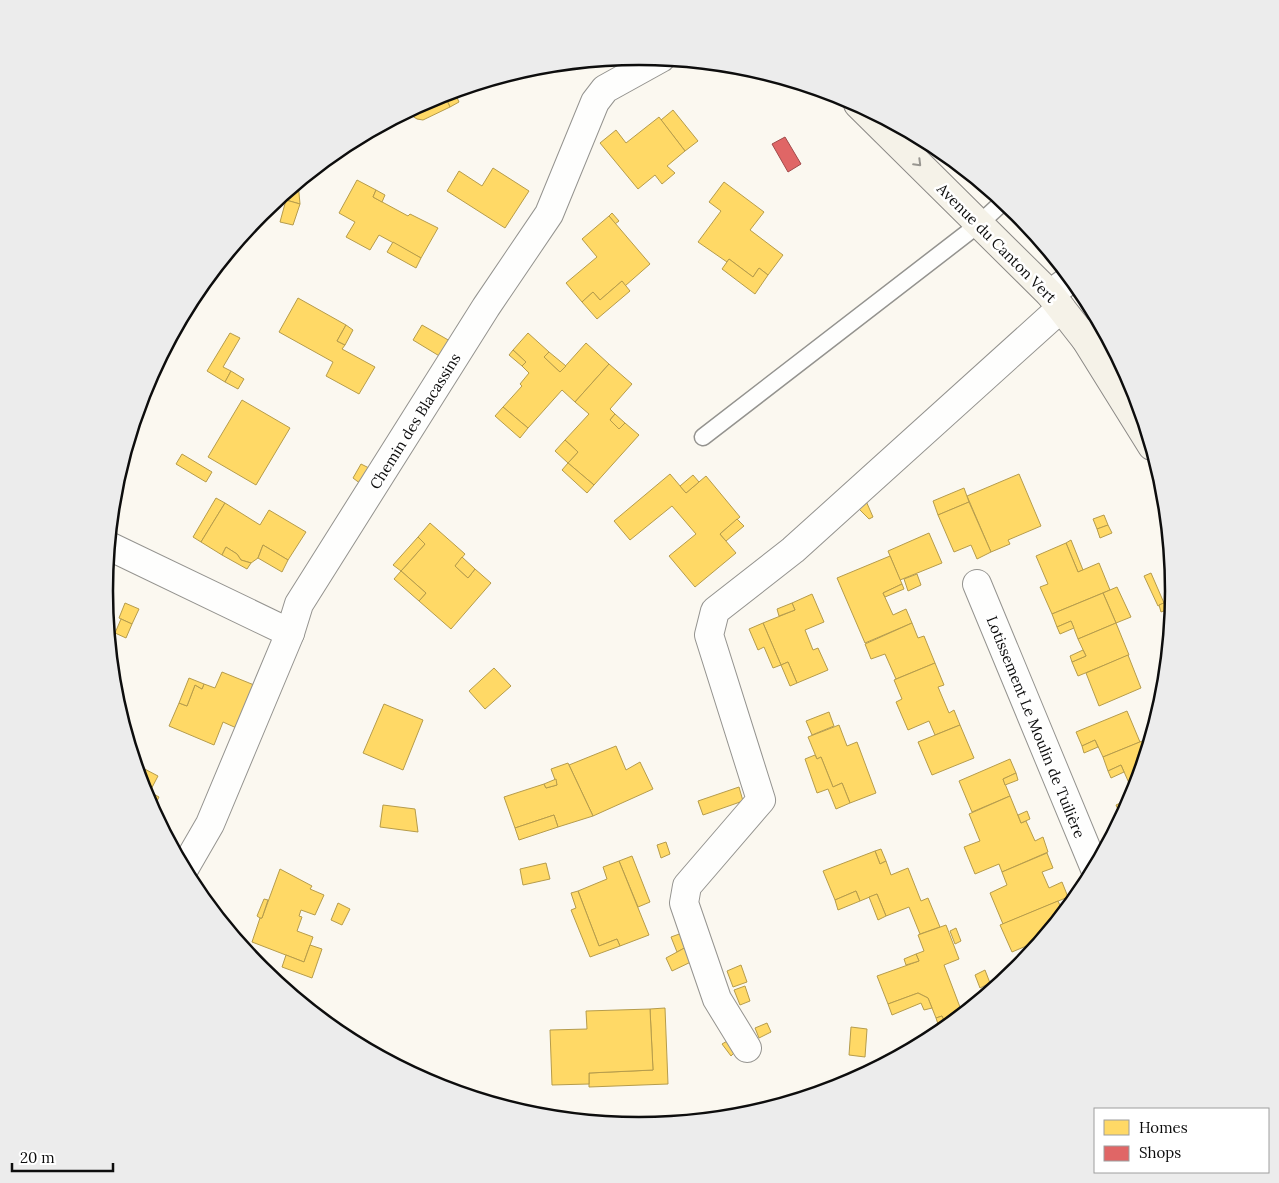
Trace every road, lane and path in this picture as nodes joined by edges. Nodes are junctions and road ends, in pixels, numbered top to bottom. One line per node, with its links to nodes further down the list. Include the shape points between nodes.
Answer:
1 (648, 65): 11 (street, Chemin des Blacassins, via 605,89 595,102 548,214 299,604)
2 (875, 120): 4 (street, Avenue du Canton Vert, one-way to 4)
3 (998, 206): 4 (lane)
4 (979, 224): 5 (street, Avenue du Canton Vert); 8 (lane)
5 (1061, 293): 6 (street, Avenue du Canton Vert); 14 (street, via 793,550 714,610 709,635 761,800 687,886 684,903 717,999)
6 (1094, 334): 7 (street, Avenue du Canton Vert)
7 (1134, 411)
8 (703, 437)
9 (115, 549): 11 (street)
10 (977, 584): 12 (street, Lotissement Le Moulin de Tuilière)
11 (290, 633): 13 (street, Chemin des Blacassins, via 210,824)
12 (1091, 861)
13 (188, 862)
14 (747, 1048)

